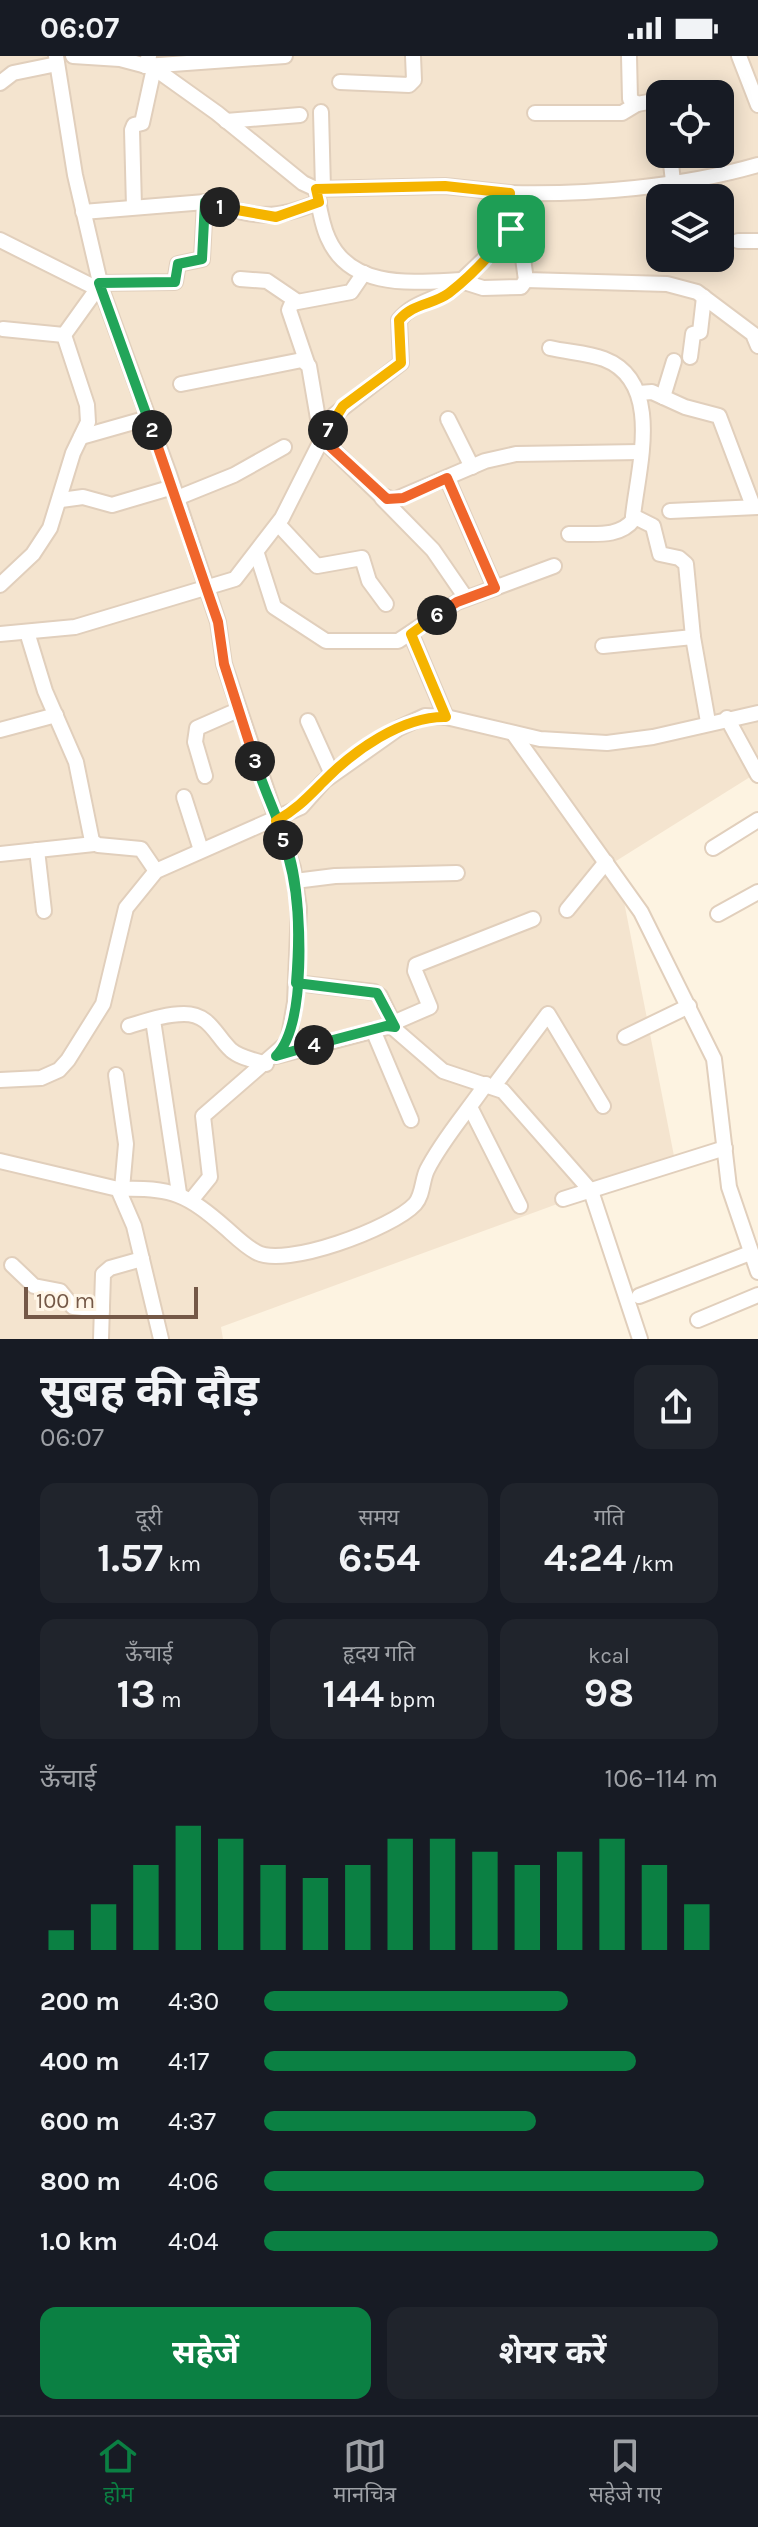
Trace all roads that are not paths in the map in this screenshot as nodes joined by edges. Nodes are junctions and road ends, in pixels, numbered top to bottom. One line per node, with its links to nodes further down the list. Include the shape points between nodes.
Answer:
1 (73, 56): 7 (street)
2 (285, 56): 7 (street)
3 (413, 56): 8 (street, via 414,80 409,85)
4 (629, 56): 11 (street, via 630,99)
5 (739, 56): 12 (street)
6 (56, 60): 9 (street, via 13,73); 24 (street)
7 (149, 63): 16 (street); 23 (street, via 142,123 132,130)
8 (340, 82)
9 (0, 83)
10 (646, 102): 11 (street)
11 (637, 104): 14 (street, via 622,113)
12 (758, 105)
13 (321, 112): 20 (street)
14 (535, 113)
15 (300, 115): 16 (street)
16 (226, 121): 20 (street)
17 (758, 165): 19 (street)
18 (672, 168): 19 (street)
19 (673, 182): 21 (street, via 557,194)
20 (319, 193): 21 (street, via 445,186); 22 (street, via 276,217); 29 (street, via 328,240)
21 (510, 193): 25 (street)
22 (205, 202): 23 (street); 33 (street, via 202,259 178,264 175,282)
23 (134, 207): 24 (street)
24 (83, 212): 33 (street)
25 (511, 229): 31 (street); 32 (street, via 521,244)
26 (0, 240): 33 (street)
27 (738, 241): 28 (street)
28 (758, 241)
29 (364, 273): 31 (street, via 401,283); 35 (street, via 351,292)
30 (240, 279): 35 (street, via 267,281)
31 (462, 280): 32 (street, via 483,288 521,287); 49 (street, via 447,295 420,303 399,320 401,363 343,406)
32 (526, 280): 34 (street, via 667,284)
33 (99, 288): 37 (street); 46 (street)
34 (704, 297): 38 (street, via 753,334); 40 (street, via 700,332 693,334)
35 (295, 300): 42 (street, via 289,310)
36 (3, 329): 37 (street)
37 (64, 335): 48 (street, via 87,405 88,422)
38 (758, 346)
39 (550, 348): 44 (street, via 604,359 624,372)
40 (690, 357)
41 (674, 361): 45 (street)
42 (307, 363): 43 (street, via 296,360); 49 (street)
43 (181, 384)
44 (639, 393): 45 (street); 51 (street)
45 (663, 397): 57 (street, via 721,418)
46 (148, 418): 48 (street); 54 (street)
47 (448, 419): 52 (street)
48 (81, 437): 56 (street)
49 (323, 441): 55 (street); 60 (street)
50 (284, 447): 54 (street, via 234,475)
51 (640, 452): 52 (street, via 516,454); 59 (street)
52 (472, 467): 53 (street)
53 (447, 478): 55 (street, via 403,498); 65 (street)
54 (175, 493): 56 (street, via 112,505 83,497); 66 (street)
55 (380, 495): 67 (street, via 433,550)
56 (61, 500): 64 (street, via 33,554)
57 (756, 507): 58 (street)
58 (670, 511)
59 (634, 519): 61 (street, via 616,533); 72 (street, via 653,526 660,554 686,564)
60 (278, 524): 62 (street); 68 (street, via 314,565 362,558 369,581)
61 (569, 534)
62 (257, 554): 66 (street, via 235,579); 71 (street, via 274,607 318,638 392,642)
63 (554, 566): 65 (street)
64 (0, 583)
65 (495, 588): 67 (street)
66 (205, 590): 70 (street, via 75,627); 74 (street, via 218,622)
67 (466, 598): 71 (street)
68 (386, 604)
69 (0, 632): 70 (street)
70 (27, 632): 76 (street)
71 (411, 634): 77 (street)
72 (693, 637): 73 (street); 80 (street)
73 (603, 646)
74 (238, 710): 85 (street, via 197,728 195,742); 88 (street)
75 (758, 713): 78 (street)
76 (56, 715): 81 (street); 89 (street, via 76,762)
77 (446, 717): 82 (street); 83 (street, via 425,716 399,728)
78 (727, 718): 80 (street); 84 (street)
79 (308, 721): 83 (street)
80 (708, 722): 82 (street, via 607,743)
81 (0, 730)
82 (513, 733): 94 (street)
83 (332, 774): 88 (street, via 301,807)
84 (758, 775)
85 (205, 776)
86 (184, 797): 92 (street)
87 (758, 820): 90 (street)
88 (276, 821): 92 (street); 97 (street)
89 (94, 844): 91 (street); 95 (street, via 141,849)
90 (713, 848)
91 (37, 850): 93 (street); 100 (street)
92 (201, 850): 95 (street)
93 (0, 854)
94 (606, 862): 99 (street); 104 (street, via 655,934)
95 (156, 871): 112 (street, via 126,908 103,1004 68,1060 41,1078)
96 (457, 873): 97 (street)
97 (295, 881): 103 (street)
98 (758, 892): 101 (street)
99 (567, 910)
100 (44, 911)
101 (718, 914)
102 (533, 919): 106 (street, via 416,965 430,1007)
103 (296, 983): 106 (street, via 374,992); 110 (street, via 288,1042)
104 (689, 1006): 109 (street); 117 (street, via 717,1066)
105 (153, 1020): 107 (street); 110 (street, via 201,1017 230,1050); 121 (street)
106 (394, 1025): 108 (street); 113 (street, via 443,1071)
107 (129, 1026)
108 (373, 1030): 110 (street); 116 (street)
109 (625, 1037)
110 (271, 1060): 121 (street, via 203,1116 210,1177)
111 (116, 1075): 119 (street, via 126,1144)
112 (0, 1080)
113 (490, 1085): 114 (street, via 548,1014); 115 (street); 120 (street, via 503,1091)
114 (603, 1106)
115 (470, 1107): 121 (street, via 427,1169 414,1205 359,1236 293,1255 261,1255); 123 (street)
116 (411, 1120)
117 (725, 1148): 120 (street); 124 (street, via 731,1199)
118 (0, 1161): 119 (street)
119 (120, 1189): 121 (street, via 158,1188); 125 (street)
120 (591, 1191): 122 (street); 134 (street)
121 (186, 1196)
122 (563, 1199)
123 (520, 1206)
124 (750, 1253): 127 (street); 129 (street)
125 (142, 1259): 130 (street, via 106,1270); 133 (street)
126 (12, 1265): 130 (street, via 34,1286 60,1291 73,1307)
127 (758, 1272)
128 (758, 1295): 131 (street)
129 (639, 1296)
130 (102, 1310): 132 (street)
131 (698, 1320)
132 (101, 1339)
133 (161, 1339)
134 (640, 1339)

